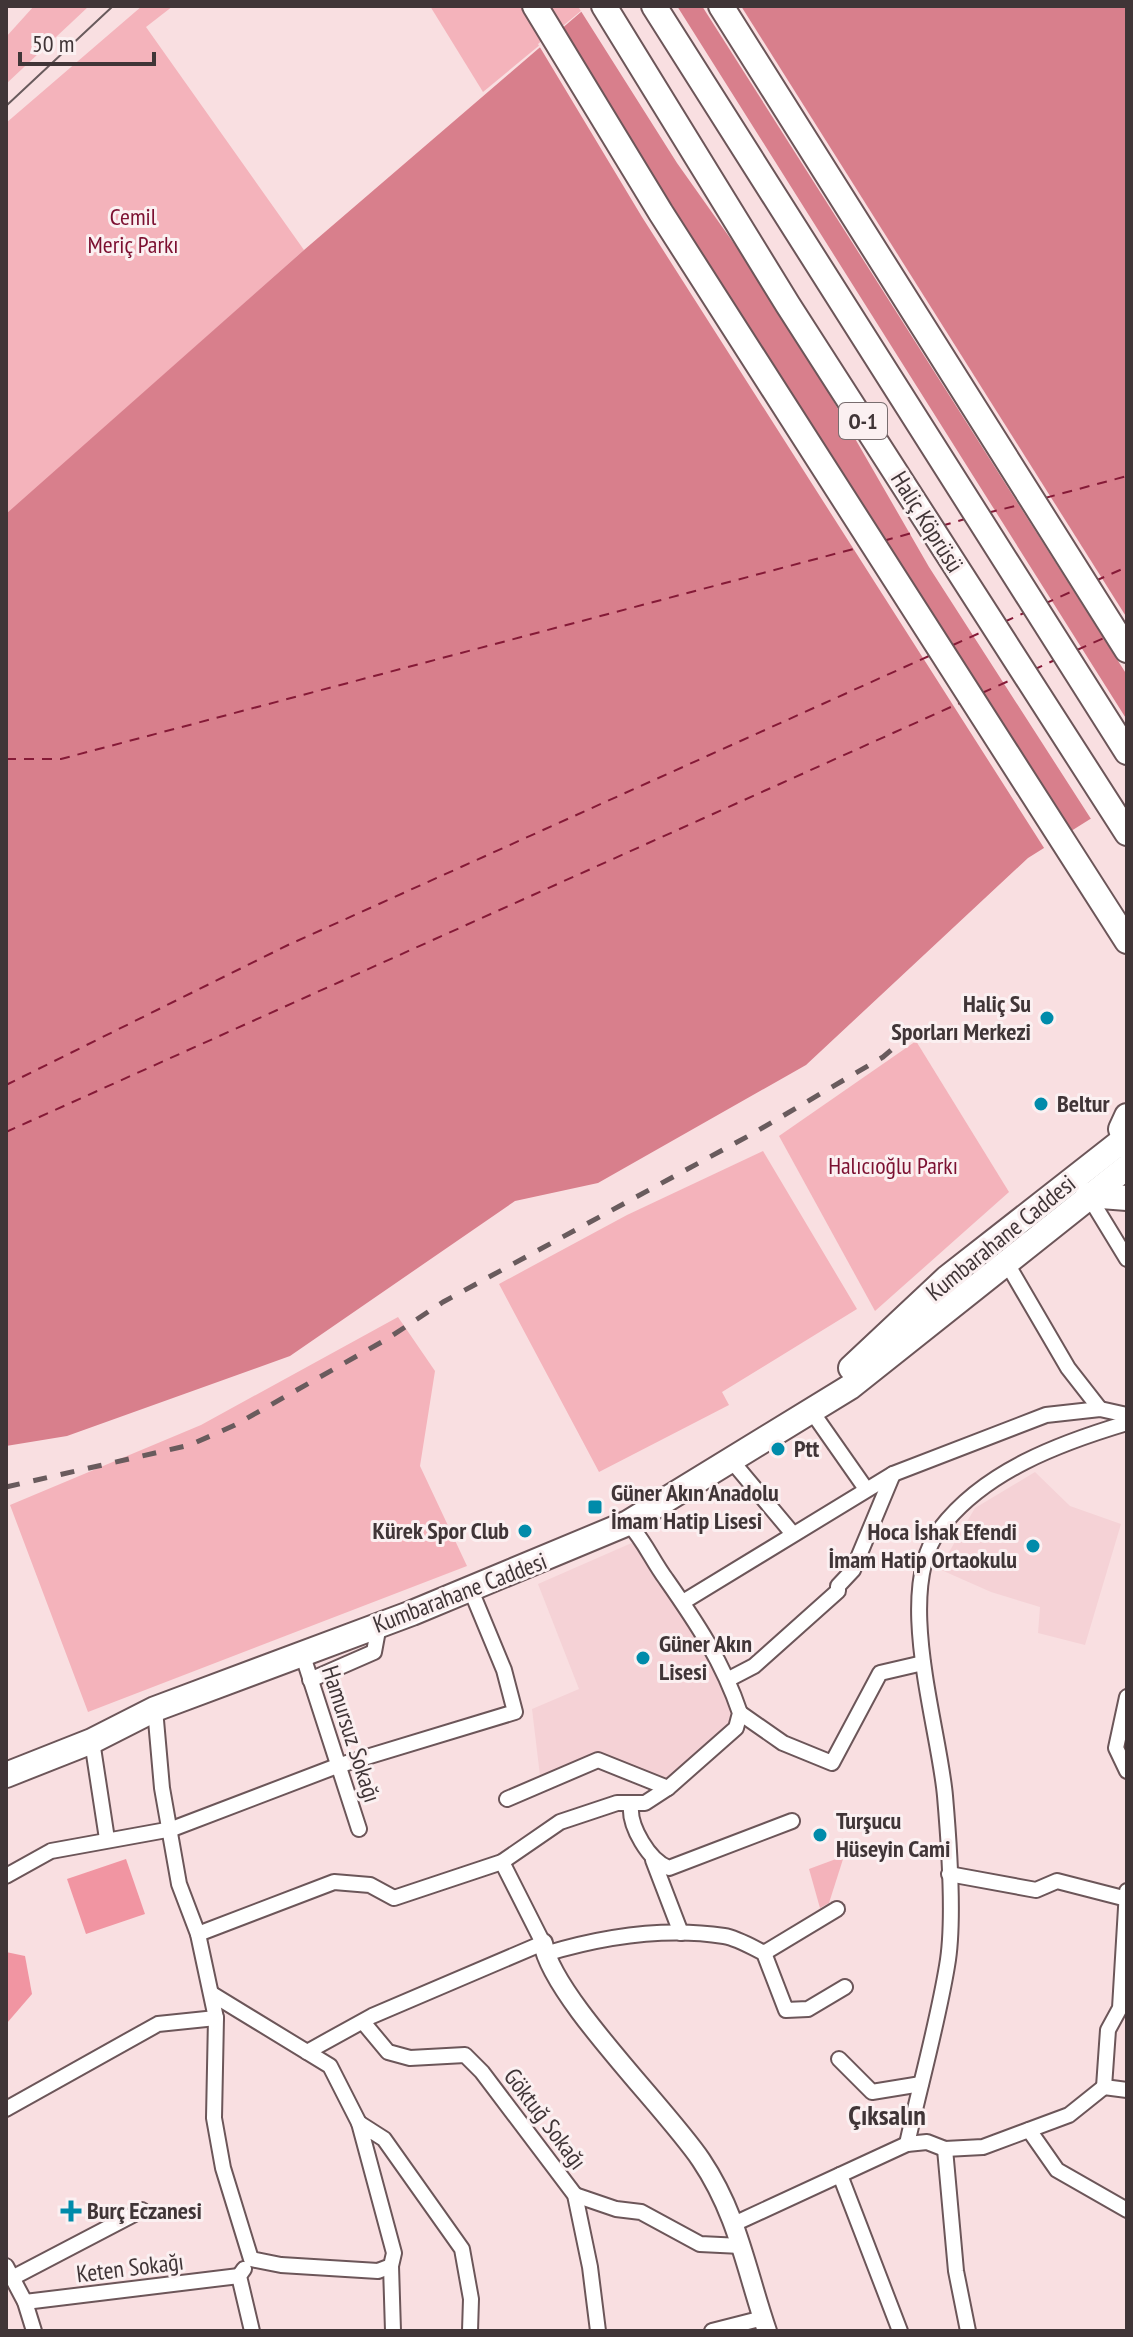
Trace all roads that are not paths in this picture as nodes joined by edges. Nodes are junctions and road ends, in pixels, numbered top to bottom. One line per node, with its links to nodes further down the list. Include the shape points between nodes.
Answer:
1 (535, 6): 8 (main road, via 661,213)
2 (604, 6): 7 (main road, Haliç Köprüsü / O-1, via 788,305)
3 (654, 6): 6 (main road, Haliç Köprüsü / O-1)
4 (721, 6): 5 (main road)
5 (1127, 650)
6 (1127, 752)
7 (1127, 833)
8 (1127, 941)
9 (1127, 1116): 10 (main road, via 1122,1122)
10 (1126, 1142): 16 (main road, Kumbarahane Caddesi, via 947,1278)
11 (1127, 1167): 12 (main road, Kumbarahane Caddesi)
12 (1088, 1195): 13 (main road); 14 (street); 15 (main road, Kumbarahane Caddesi)
13 (1127, 1198)
14 (1127, 1259)
15 (1005, 1260): 16 (main road, Kumbarahane Caddesi, via 850,1387); 17 (street, via 1068,1368)
16 (810, 1409): 20 (main road, Kumbarahane Caddesi); 22 (street)
17 (1100, 1409): 18 (street); 21 (street, via 1046,1415)
18 (1127, 1415)
19 (1127, 1423): 29 (street, via 1071,1440 1016,1466 938,1530 921,1592 918,1628)
20 (731, 1460): 23 (main road, Kumbarahane Caddesi); 24 (street)
21 (893, 1474): 22 (street); 30 (street, via 853,1570 838,1591 754,1666)
22 (866, 1489): 24 (street)
23 (628, 1523): 25 (main road, Kumbarahane Caddesi); 26 (street)
24 (793, 1534): 26 (street)
25 (470, 1588): 27 (main road, Kumbarahane Caddesi); 36 (street, via 515,1712)
26 (683, 1602): 30 (street)
27 (379, 1625): 28 (main road, Kumbarahane Caddesi); 31 (street, via 374,1652)
28 (302, 1653): 31 (street, Hamursuz Sokağı); 33 (main road, Kumbarahane Caddesi)
29 (923, 1663): 34 (street, via 880,1673 832,1763 783,1743); 48 (street, via 945,1795)
30 (729, 1679): 34 (street)
31 (310, 1680): 36 (street, Hamursuz Sokağı)
32 (1127, 1697): 37 (street, via 1116,1748)
33 (155, 1709): 35 (main road, Kumbarahane Caddesi); 43 (street, via 162,1788)
34 (740, 1713): 39 (street, via 736,1728)
35 (92, 1741): 38 (main road, Kumbarahane Caddesi); 45 (street)
36 (337, 1766): 43 (street); 44 (street, Hamursuz Sokağı)
37 (1127, 1771)
38 (6, 1775)
39 (668, 1788): 40 (street, via 598,1760); 41 (street)
40 (507, 1799)
41 (631, 1806): 46 (street, via 630,1815); 47 (street, via 617,1803 560,1822)
42 (792, 1821): 46 (street, via 669,1868)
43 (172, 1829): 45 (street); 53 (street, via 179,1884)
44 (359, 1829)
45 (107, 1839): 49 (street, via 51,1851)
46 (652, 1860): 52 (street)
47 (502, 1862): 53 (street, via 394,1898 370,1885 334,1882); 54 (street)
48 (949, 1874): 50 (street, via 1036,1890 1057,1881); 62 (street, via 948,1963)
49 (6, 1876)
50 (1126, 1896): 63 (street, via 1120,2008 1108,2030)
51 (837, 1909): 55 (street)
52 (681, 1933): 54 (street); 55 (street, via 727,1936)
53 (198, 1934): 57 (street)
54 (544, 1948): 59 (street); 74 (street, via 576,2005 701,2161)
55 (764, 1953): 56 (street, via 786,2010 808,2009)
56 (845, 1987)
57 (212, 1994): 58 (street); 60 (street)
58 (216, 2018): 65 (street, via 158,2024); 76 (street, via 214,2118)
59 (363, 2022): 60 (street); 71 (street, Göktuğ Sokağı, via 385,2051 410,2058 465,2055)
60 (307, 2052): 66 (street, via 330,2066)
61 (839, 2059): 62 (street, via 872,2092)
62 (921, 2084): 68 (street)
63 (1104, 2087): 64 (street); 67 (street, via 1069,2115)
64 (1127, 2090)
65 (6, 2109)
66 (359, 2123): 77 (street, via 394,2253); 85 (street, via 384,2139 462,2249 471,2299)
67 (1029, 2130): 69 (street, via 983,2147); 73 (street, via 1057,2170)
68 (907, 2144): 69 (street, via 927,2142); 70 (street)
69 (945, 2149): 89 (street, via 956,2271)
70 (840, 2175): 74 (street); 88 (street)
71 (575, 2195): 75 (street, via 641,2212 700,2244); 86 (street, Göktuğ Sokağı)
72 (142, 2210): 78 (street)
73 (1127, 2210)
74 (736, 2223): 75 (street)
75 (741, 2246): 81 (street)
76 (251, 2259): 77 (street, via 378,2271); 79 (street)
77 (391, 2266): 84 (street)
78 (9, 2272): 80 (street)
79 (239, 2276): 80 (street, Keten Sokağı); 83 (street)
80 (25, 2302): 82 (street)
81 (765, 2325): 87 (street)
82 (34, 2331)
83 (252, 2331)
84 (393, 2331)
85 (470, 2331)
86 (598, 2331)
87 (712, 2331)
88 (900, 2331)
89 (968, 2331)

